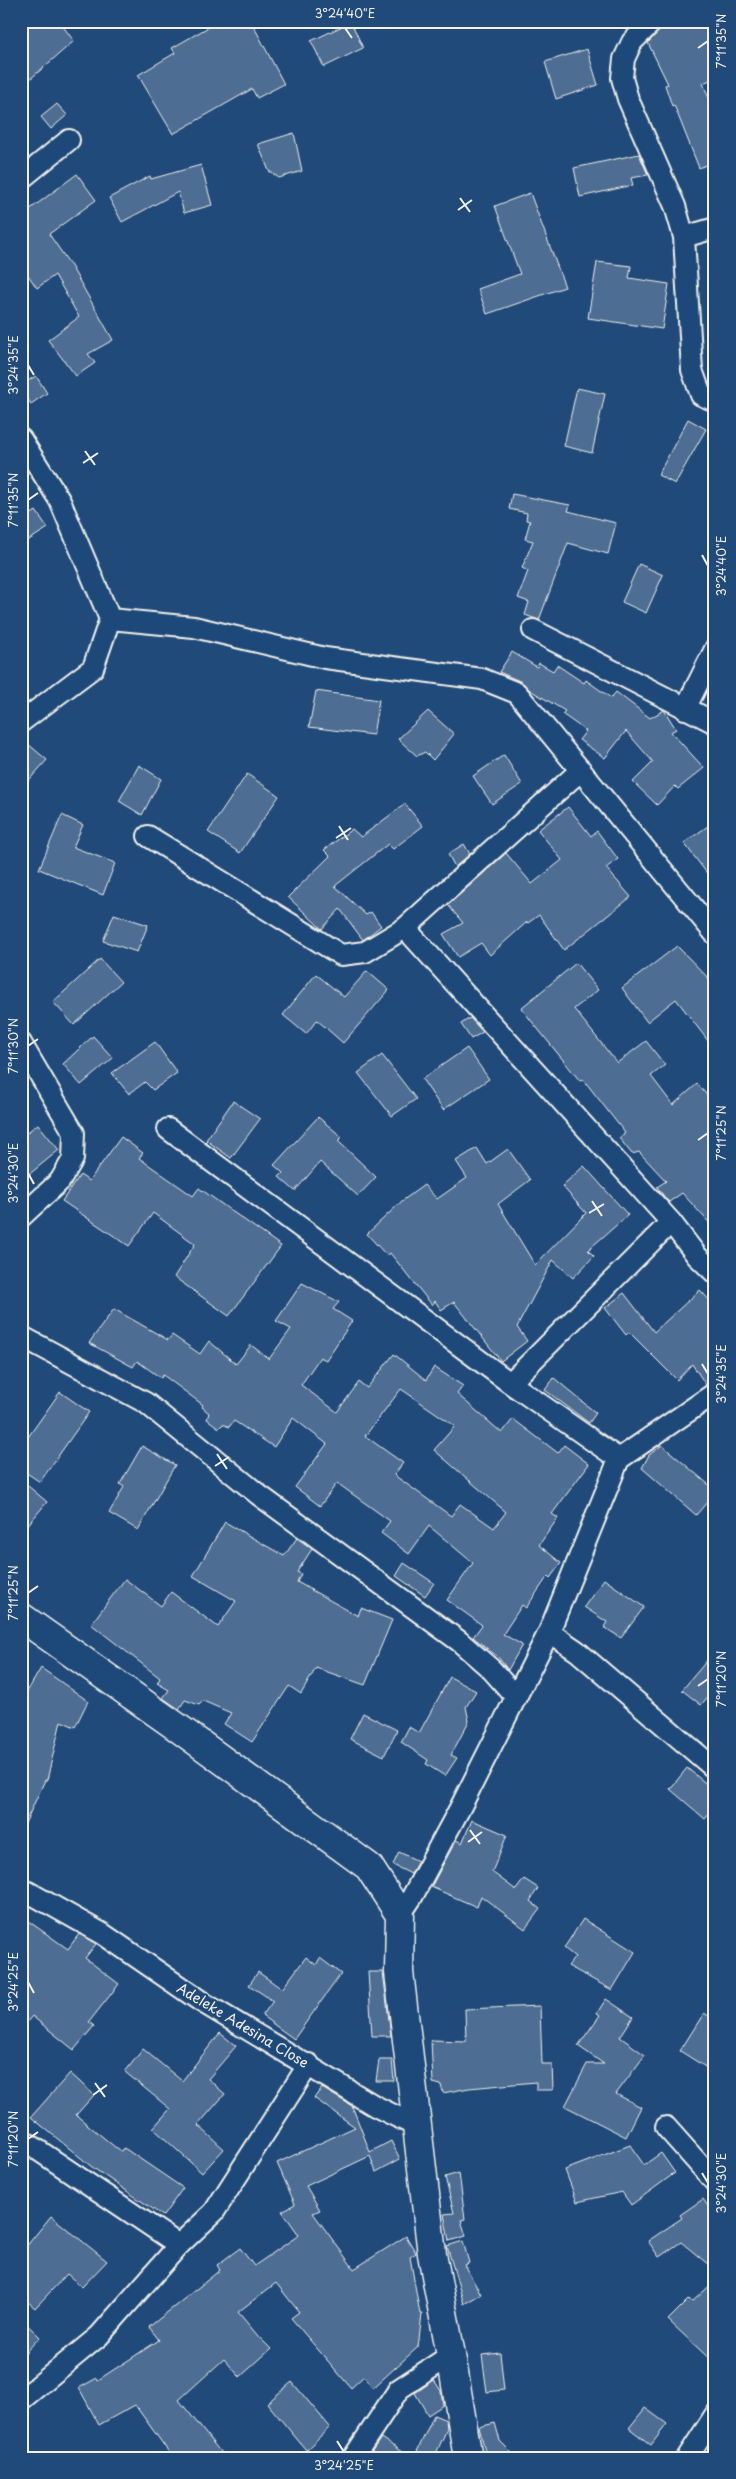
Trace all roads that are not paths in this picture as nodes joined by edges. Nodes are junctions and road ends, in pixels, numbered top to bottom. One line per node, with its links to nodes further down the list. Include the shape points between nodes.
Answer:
1 (653, 21): 5 (street, via 632,42 624,59 622,78 675,206)
2 (69, 140): 3 (street)
3 (21, 179)
4 (715, 228): 5 (street)
5 (684, 237): 6 (street, via 692,370 701,395)
6 (715, 401)
7 (21, 439): 8 (street, via 60,501)
8 (110, 619): 12 (street, via 93,668); 14 (street, via 194,627 325,658 482,679 517,693)
9 (533, 630): 11 (street)
10 (715, 649): 11 (street)
11 (686, 709): 13 (street)
12 (21, 722)
13 (715, 723)
14 (581, 770): 16 (street); 17 (street)
15 (148, 836): 16 (street, via 341,956 365,952)
16 (405, 928): 21 (street)
17 (715, 934)
18 (21, 1043): 20 (street, via 74,1133 72,1159 60,1181)
19 (168, 1130): 24 (street)
20 (21, 1217)
21 (671, 1222): 22 (street, via 697,1256); 24 (street)
22 (715, 1273)
23 (21, 1336): 29 (street, via 146,1403 259,1495 459,1641 492,1669)
24 (510, 1383): 26 (street)
25 (715, 1393): 26 (street)
26 (619, 1459): 28 (street)
27 (21, 1617): 32 (street, via 369,1867)
28 (549, 1632): 29 (street); 30 (street)
29 (515, 1696): 32 (street, via 460,1808)
30 (715, 1769)
31 (21, 1888): 33 (street, Adeleke Adesina Close, via 103,1934 202,2002)
32 (400, 1915): 34 (street, via 399,1972)
33 (309, 2064): 34 (street, Adeleke Adesina Close, via 375,2106); 38 (street, via 214,2212)
34 (416, 2126): 39 (street, via 432,2254)
35 (666, 2127): 37 (street)
36 (29, 2144): 38 (street)
37 (715, 2182)
38 (179, 2245): 40 (street, via 99,2336)
39 (451, 2355): 42 (street, via 399,2390); 43 (street)
40 (21, 2400)
41 (715, 2415): 44 (street)
42 (353, 2458)
43 (468, 2458)
44 (687, 2458)

